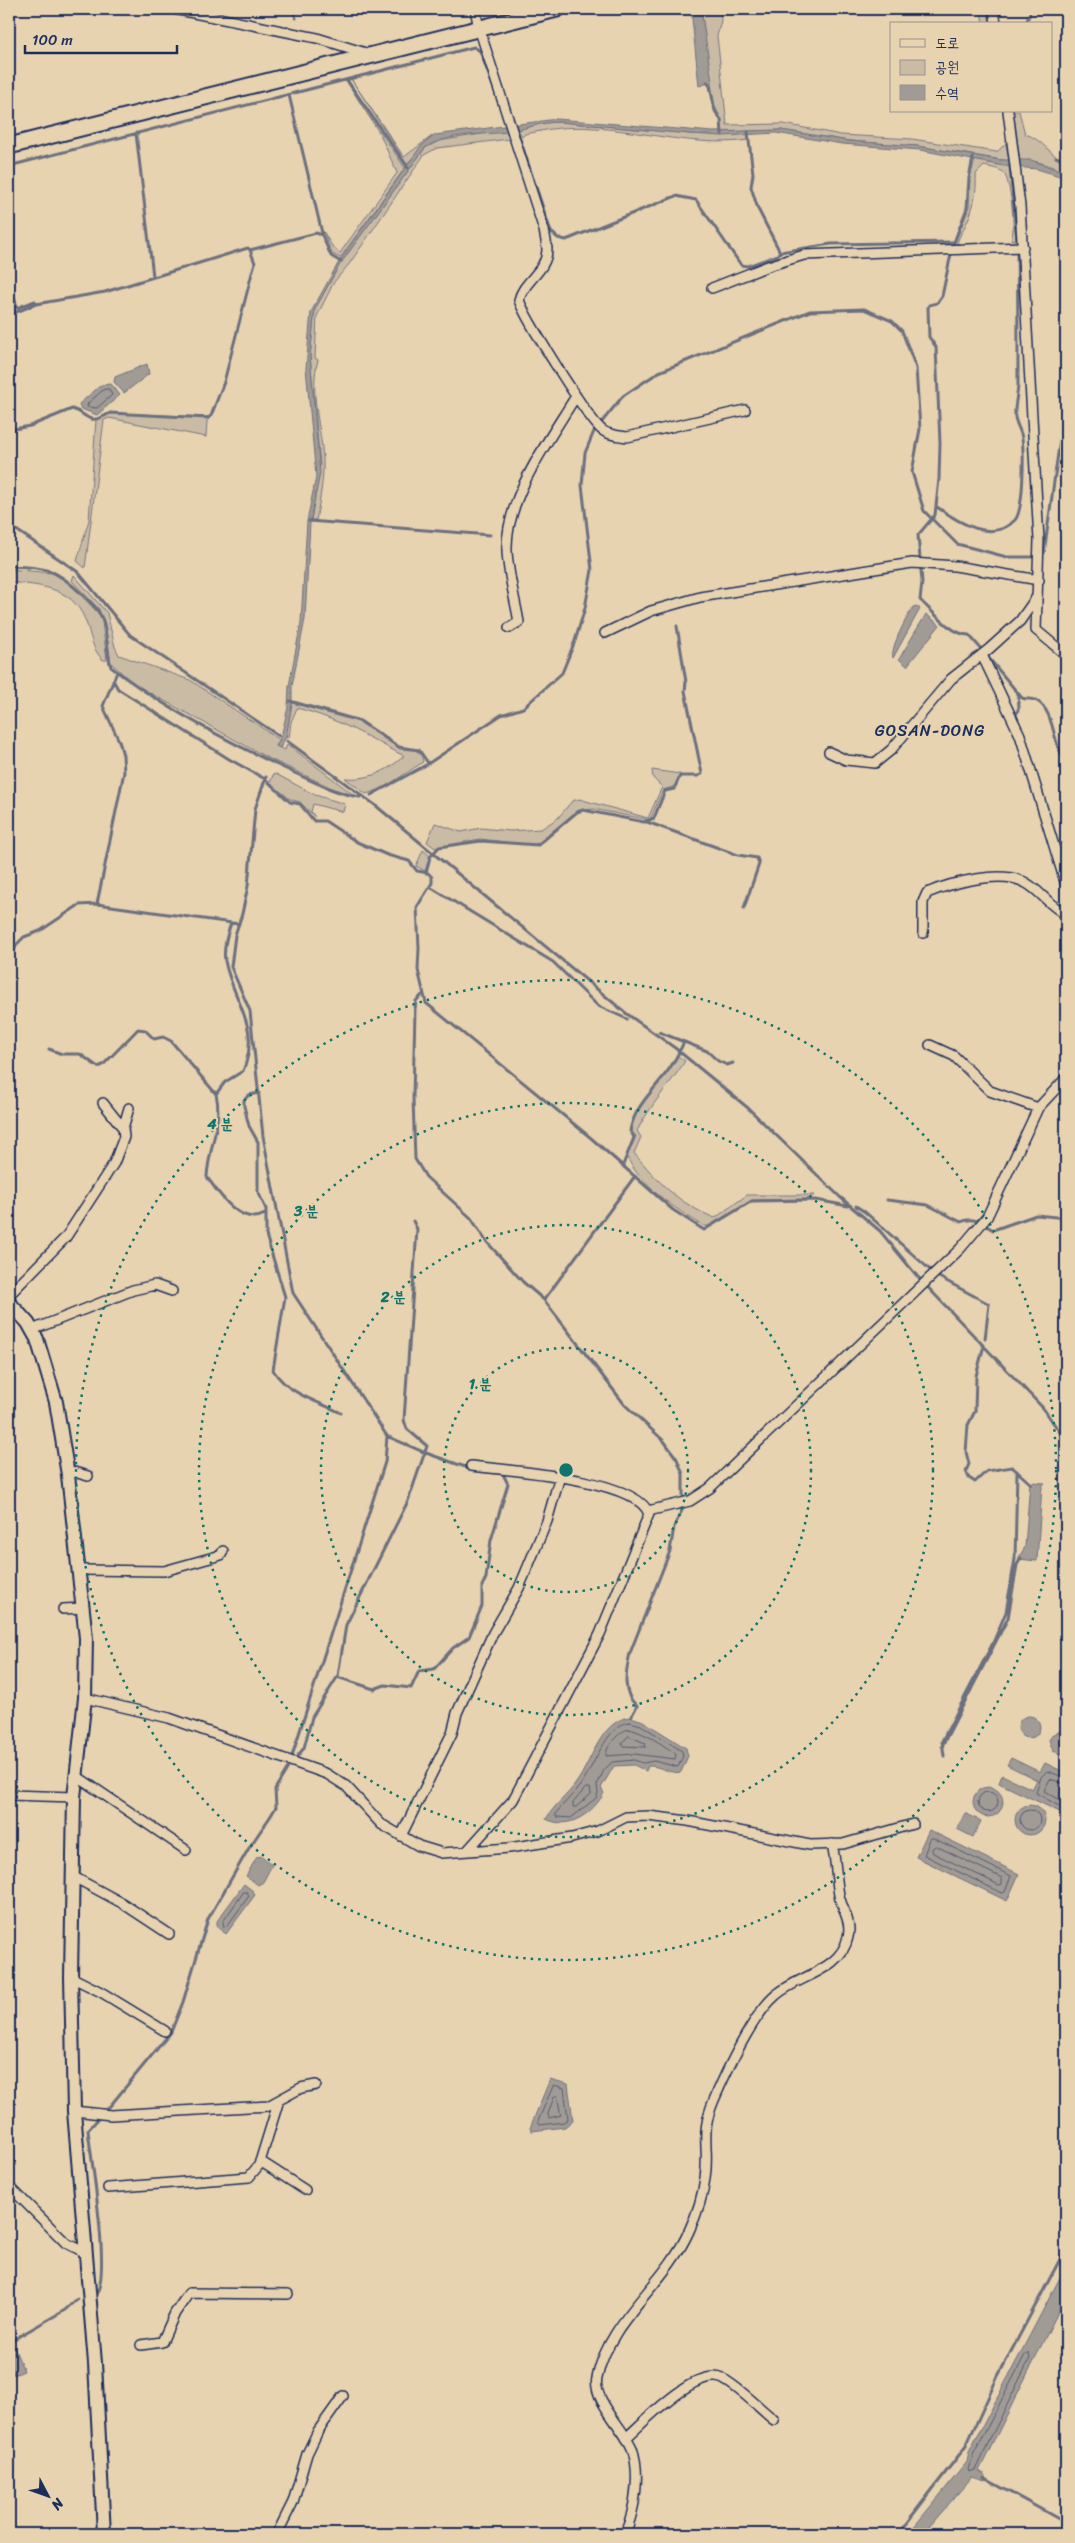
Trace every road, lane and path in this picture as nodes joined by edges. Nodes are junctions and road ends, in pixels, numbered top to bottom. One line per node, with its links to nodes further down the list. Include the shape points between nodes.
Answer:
1 (174, 9): 7 (street, via 317,38)
2 (475, 9): 6 (street)
3 (557, 9): 6 (main road)
4 (994, 9): 5 (street)
5 (996, 22)
6 (479, 28): 7 (main road); 12 (street, via 544,230 547,250 544,264 521,292 519,300)
7 (371, 55): 9 (main road)
8 (1008, 112): 10 (street)
9 (9, 146)
10 (1023, 247): 11 (street, via 804,256); 14 (street)
11 (712, 288)
12 (576, 396): 13 (street, via 603,431 627,437); 16 (street, via 525,484 510,525 507,552 519,622)
13 (745, 410)
14 (1039, 580): 15 (street); 17 (street, via 955,566 912,563 700,596 651,611)
15 (1036, 598): 18 (street, via 1020,620); 19 (street, via 1036,630)
16 (510, 628)
17 (605, 633)
18 (982, 655): 20 (street, via 951,679 891,750 875,763 846,760); 21 (street, via 1020,735)
19 (1066, 655)
20 (829, 752)
21 (1066, 885)
22 (1066, 914): 23 (street, via 1027,883 1008,877 994,878 943,886 927,893 923,902)
23 (922, 933)
24 (930, 1045): 28 (street, via 954,1056 990,1091)
25 (1066, 1078): 28 (street)
26 (103, 1102): 29 (street)
27 (129, 1108): 29 (street)
28 (1038, 1108): 38 (street, via 987,1217 960,1249 710,1488 690,1501)
29 (123, 1128): 31 (street, via 124,1137 114,1163 80,1219 66,1238)
30 (172, 1291): 33 (street, via 155,1285 133,1290)
31 (9, 1295)
32 (9, 1302): 33 (street)
33 (32, 1330): 35 (street, via 56,1402)
34 (471, 1466): 37 (street)
35 (67, 1470): 36 (street); 40 (street)
36 (88, 1476)
37 (560, 1476): 38 (street, via 606,1486 639,1501); 48 (street, via 547,1521 519,1588 493,1633 457,1713 452,1733)
38 (648, 1511): 51 (street, via 648,1520 600,1634 564,1706 513,1800)
39 (223, 1551): 40 (street, via 222,1555 164,1571)
40 (80, 1570): 41 (street)
41 (83, 1608): 42 (street); 43 (street)
42 (63, 1609)
43 (85, 1698): 44 (street); 48 (street, via 169,1718 327,1774 346,1786 381,1824)
44 (75, 1775): 46 (street); 50 (street)
45 (9, 1795): 46 (street)
46 (74, 1798): 52 (street)
47 (913, 1824): 49 (street, via 843,1844)
48 (401, 1836): 51 (street, via 442,1853)
49 (832, 1844): 51 (street, via 810,1845 648,1816 626,1817 598,1831 572,1838); 68 (street, via 842,1906 849,1921 845,1948 832,1963 775,1996 739,2046 707,2117 704,2131 706,2178 690,2230 670,2262 616,2330 606,2352 596,2381 600,2397)
50 (186, 1850)
51 (466, 1851)
52 (72, 1876): 53 (street); 54 (street)
53 (169, 1934)
54 (71, 1977): 55 (street, via 102,1992); 58 (street)
55 (164, 2031)
56 (316, 2085): 57 (street, via 301,2088)
57 (279, 2100): 58 (street, via 268,2106 111,2115); 59 (street)
58 (74, 2111): 63 (street)
59 (260, 2161): 61 (street, via 246,2178); 62 (street)
60 (9, 2186): 63 (street, via 66,2243)
61 (108, 2188)
62 (305, 2190)
63 (86, 2253): 69 (street)
64 (288, 2294): 65 (street, via 189,2294 175,2313 162,2342)
65 (141, 2345)
66 (343, 2396): 70 (street, via 318,2431 307,2454 293,2502)
67 (774, 2420): 68 (street, via 723,2379 711,2375 681,2391)
68 (626, 2438): 71 (street, via 632,2449 635,2501)
69 (104, 2534)
70 (277, 2534)
71 (625, 2534)

